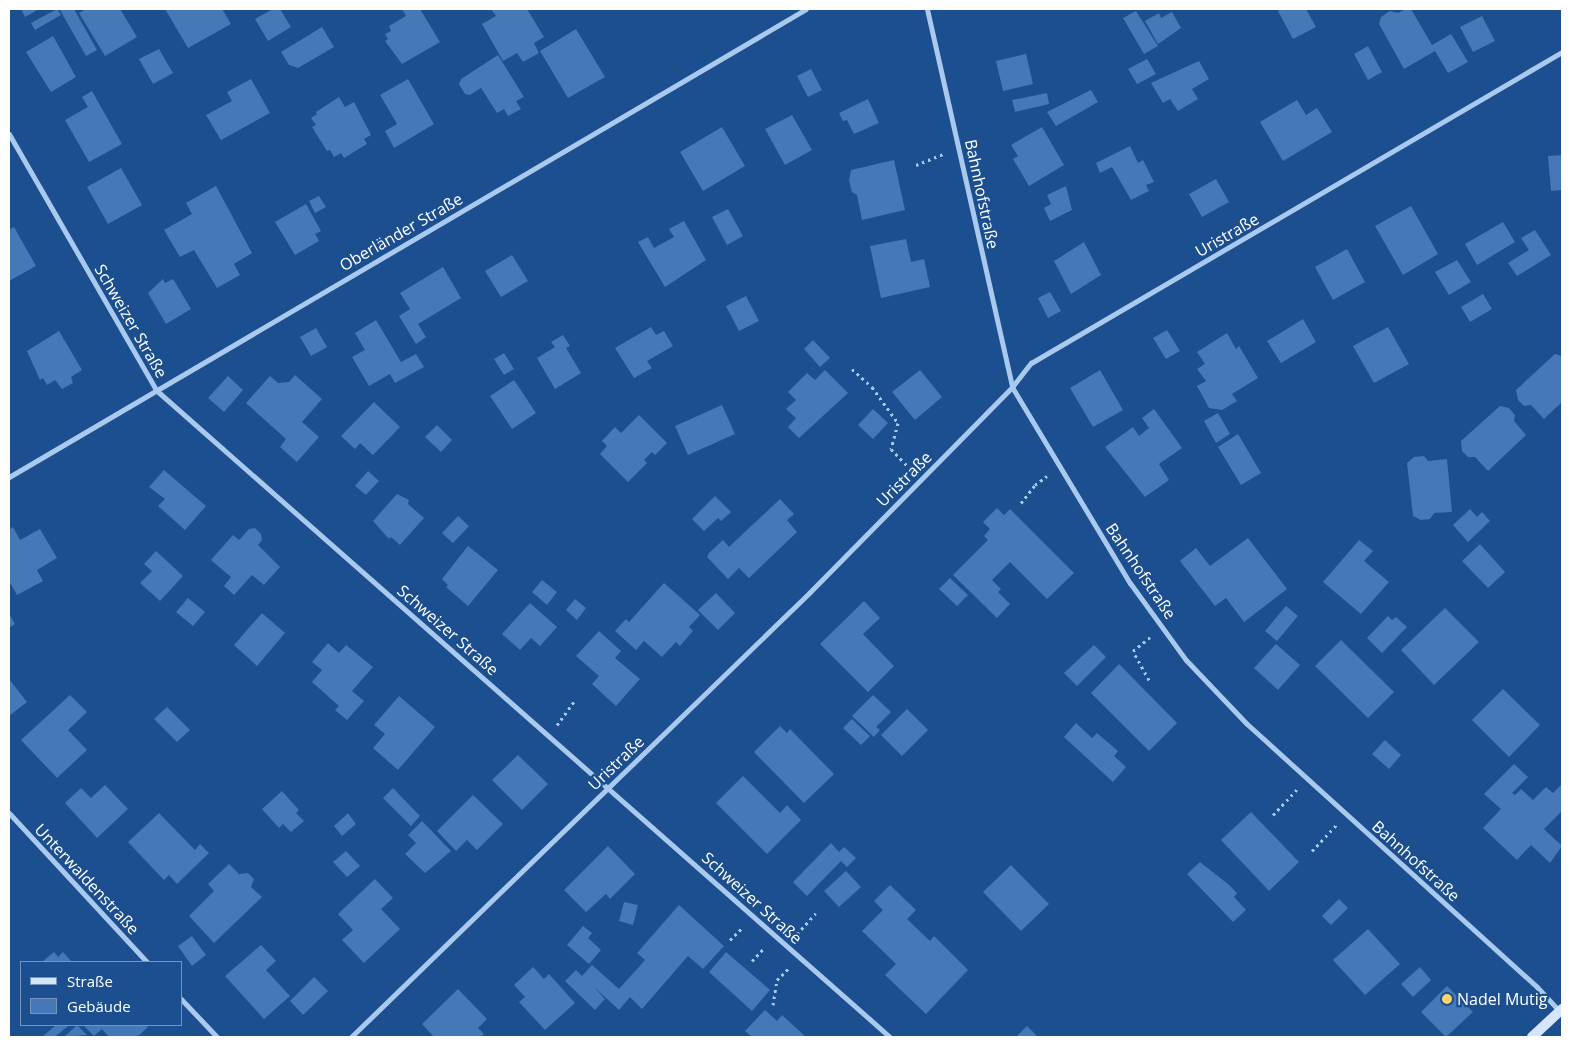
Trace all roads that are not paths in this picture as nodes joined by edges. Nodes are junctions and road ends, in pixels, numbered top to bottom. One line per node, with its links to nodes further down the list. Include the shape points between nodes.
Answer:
1 (806, 9): 6 (street, Oberländer Straße)
2 (927, 9): 5 (street, Bahnhofstraße)
3 (1562, 52): 5 (street, Uristraße, via 1031,363)
4 (9, 134): 6 (street, Schweizer Straße)
5 (1012, 387): 8 (street, Uristraße); 12 (street, Bahnhofstraße, via 1130,583 1186,660 1305,779)
6 (156, 390): 7 (street, Oberländer Straße); 8 (street, Schweizer Straße)
7 (9, 477)
8 (609, 787): 14 (street, Uristraße); 15 (street, Schweizer Straße)
9 (9, 813): 10 (street, Unterwaldenstraße)
10 (146, 961)
11 (182, 1000): 13 (street)
12 (1561, 1010): 16 (main road)
13 (217, 1037)
14 (350, 1037)
15 (890, 1037)
16 (1532, 1037)

